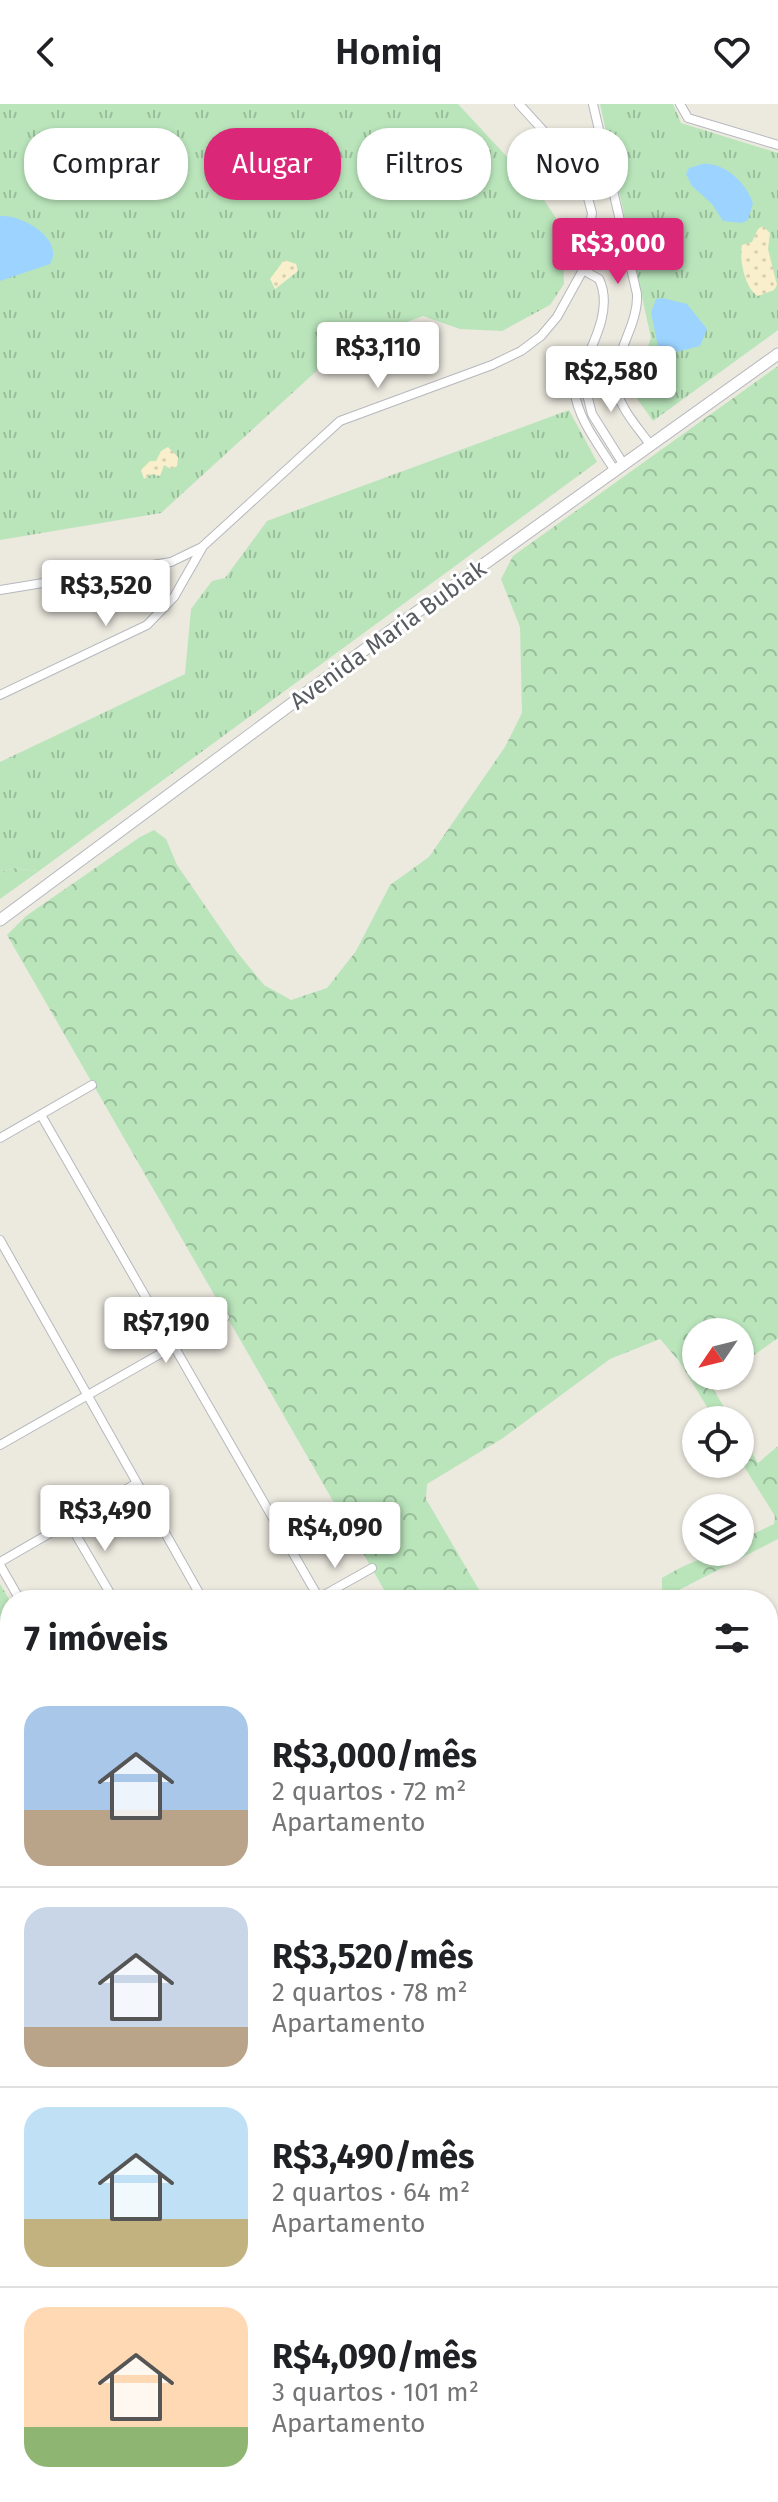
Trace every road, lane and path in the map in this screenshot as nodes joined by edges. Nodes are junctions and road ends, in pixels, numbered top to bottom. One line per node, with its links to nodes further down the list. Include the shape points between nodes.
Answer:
1 (519, 104): 5 (street, via 581,172 589,192 591,237)
2 (593, 104): 7 (street, via 637,294 637,312 616,383 624,406)
3 (680, 104): 4 (street, via 688,118)
4 (778, 145)
5 (583, 270): 8 (street, via 599,279 603,295 598,331 581,370 592,414); 9 (street, via 557,317 521,351 340,421)
6 (778, 354): 7 (street, Avenida Maria Bubiak)
7 (651, 446): 8 (street, Avenida Maria Bubiak)
8 (620, 468): 12 (street, Avenida Maria Bubiak)
9 (202, 547): 10 (street, via 159,566); 11 (street, via 174,597 147,625)
10 (0, 590)
11 (0, 695)
12 (0, 920)
13 (92, 1085): 14 (street)
14 (41, 1115): 15 (street); 18 (street)
15 (0, 1138)
16 (0, 1240): 19 (street)
17 (225, 1317): 18 (street)
18 (174, 1346): 19 (street); 28 (street)
19 (88, 1395): 20 (street); 21 (street)
20 (0, 1445)
21 (137, 1483): 22 (street); 27 (street)
22 (69, 1523): 23 (street); 26 (street)
23 (0, 1564): 25 (street)
24 (372, 1568): 29 (street)
25 (14, 1590)
26 (108, 1590)
27 (197, 1590)
28 (313, 1590)
29 (334, 1590)

